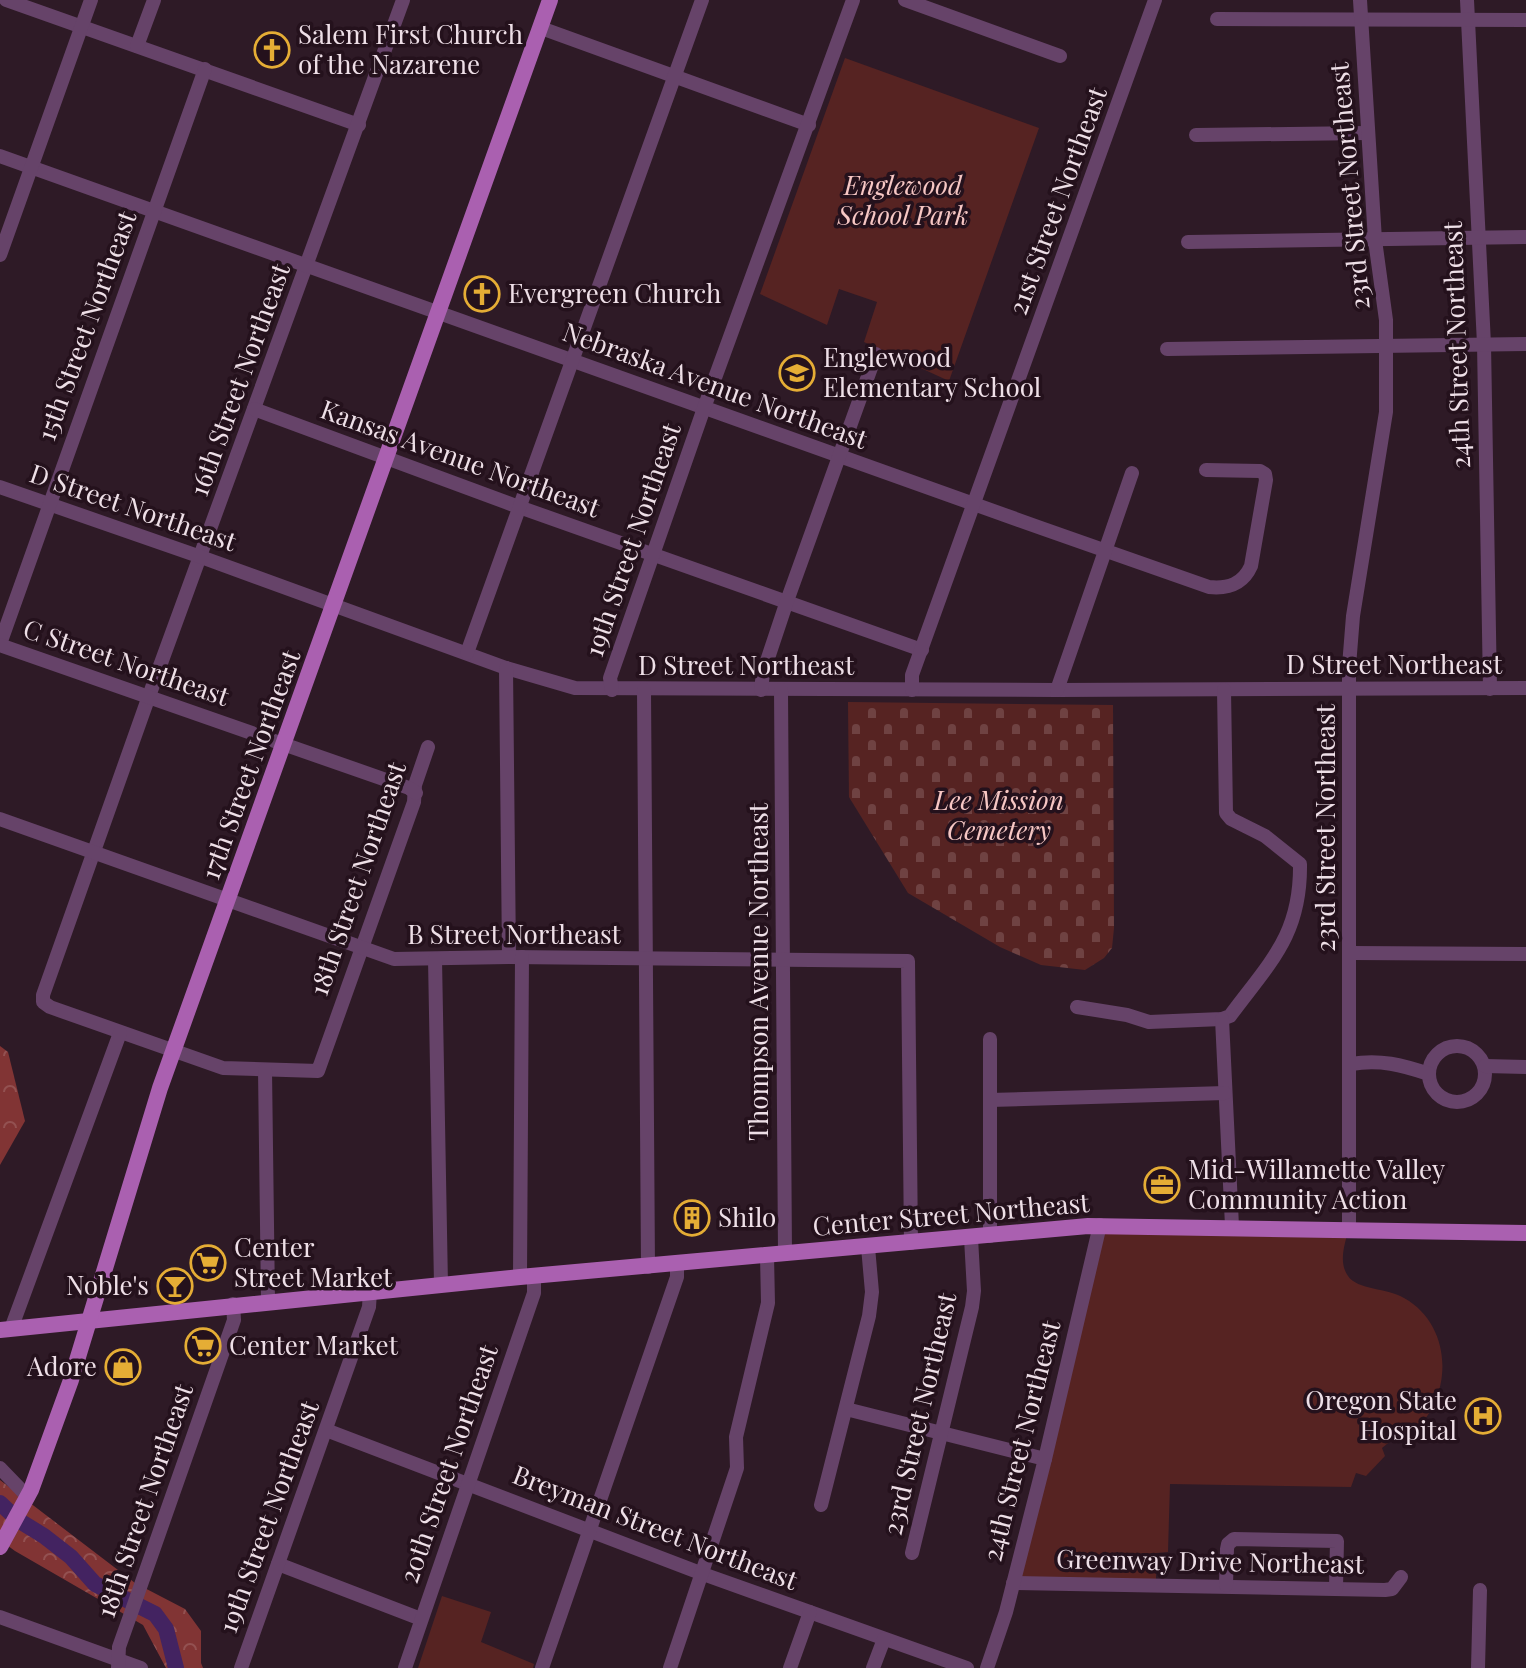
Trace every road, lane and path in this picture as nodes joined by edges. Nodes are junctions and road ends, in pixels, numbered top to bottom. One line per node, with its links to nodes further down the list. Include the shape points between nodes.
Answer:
1 (6, 0): 16 (street)
2 (91, 0): 16 (street)
3 (154, 0): 18 (street)
4 (403, 0): 22 (street, 16th Street Northeast)
5 (550, 0): 17 (main road, 17th Street Northeast)
6 (702, 0): 21 (street)
7 (853, 0): 23 (street, 19th Street Northeast)
8 (905, 0): 19 (street)
9 (1155, 0): 50 (street, 21st Street Northeast)
10 (1360, 0): 13 (street, 23rd Street Northeast)
11 (1467, 0): 14 (street, 24th Street Northeast)
12 (1217, 19): 13 (street)
13 (1360, 19): 14 (street); 24 (street, 23rd Street Northeast)
14 (1467, 19): 15 (street); 30 (street, 24th Street Northeast)
15 (1526, 20)
16 (82, 27): 18 (street); 27 (street)
17 (541, 28): 21 (street); 35 (main road, 17th Street Northeast)
18 (137, 46): 20 (street)
19 (1060, 56)
20 (205, 69): 22 (street); 28 (street, 15th Street Northeast)
21 (676, 75): 23 (street); 41 (street)
22 (359, 125): 34 (street, 16th Street Northeast)
23 (809, 125): 42 (street, 19th Street Northeast)
24 (1367, 133): 25 (street); 31 (street, 23rd Street Northeast)
25 (1196, 135)
26 (0, 156): 27 (street, Nebraska Avenue Northeast)
27 (30, 167): 28 (street, Nebraska Avenue Northeast); 33 (street)
28 (154, 211): 34 (street, Nebraska Avenue Northeast); 49 (street, 15th Street Northeast)
29 (1526, 237): 30 (street)
30 (1477, 238): 31 (street); 36 (street, 24th Street Northeast)
31 (1375, 240): 32 (street); 38 (street, 23rd Street Northeast)
32 (1188, 242)
33 (0, 255)
34 (307, 266): 35 (street, Nebraska Avenue Northeast); 43 (street, 16th Street Northeast)
35 (438, 314): 41 (street, Nebraska Avenue Northeast); 45 (main road, 17th Street Northeast)
36 (1484, 344): 37 (street); 38 (street); 62 (street, 24th Street Northeast)
37 (1526, 344)
38 (1387, 346): 39 (street); 70 (street, 23rd Street Northeast, via 1386,412 1353,616)
39 (1167, 349)
40 (876, 354): 44 (street)
41 (572, 361): 42 (street, Nebraska Avenue Northeast); 51 (street)
42 (704, 408): 44 (street, Nebraska Avenue Northeast); 53 (street, 19th Street Northeast)
43 (254, 409): 45 (street, Kansas Avenue Northeast); 54 (street, 16th Street Northeast)
44 (840, 456): 50 (street, Nebraska Avenue Northeast); 55 (street)
45 (386, 458): 51 (street, Kansas Avenue Northeast); 56 (main road, 17th Street Northeast)
46 (1206, 470): 52 (street, Nebraska Avenue Northeast, via 1265,474 1255,552 1246,577 1234,585 1209,587)
47 (1132, 473): 52 (street)
48 (0, 487): 49 (street, D Street Northeast)
49 (49, 504): 54 (street, D Street Northeast); 57 (street, 15th Street Northeast)
50 (975, 505): 52 (street, Nebraska Avenue Northeast); 58 (street, 21st Street Northeast)
51 (519, 507): 53 (street, Kansas Avenue Northeast); 59 (street)
52 (1106, 551): 68 (street)
53 (652, 553): 55 (street, Kansas Avenue Northeast); 63 (street, 19th Street Northeast, via 610,678)
54 (201, 557): 56 (street, D Street Northeast); 71 (street, 16th Street Northeast)
55 (787, 601): 58 (street, Kansas Avenue Northeast); 65 (street)
56 (333, 605): 59 (street, D Street Northeast); 72 (main road, 17th Street Northeast)
57 (0, 644): 71 (street, C Street Northeast)
58 (922, 650): 67 (street, 21st Street Northeast)
59 (467, 653): 60 (street, D Street Northeast)
60 (506, 668): 63 (street, D Street Northeast, via 575,688); 81 (street, 20th Street Northeast)
61 (1526, 688): 62 (street, D Street Northeast)
62 (1490, 689): 70 (street, D Street Northeast)
63 (612, 690): 64 (street, D Street Northeast)
64 (644, 690): 65 (street, D Street Northeast); 83 (street)
65 (761, 690): 66 (street, D Street Northeast)
66 (781, 690): 67 (street, D Street Northeast); 84 (street, Thompson Avenue Northeast)
67 (912, 690): 68 (street, D Street Northeast)
68 (1057, 690): 69 (street, D Street Northeast)
69 (1224, 690): 70 (street, D Street Northeast); 86 (street, via 1226,813 1265,836 1300,868 1289,934 1230,1016)
70 (1349, 690): 79 (street, 23rd Street Northeast)
71 (149, 696): 72 (street, C Street Northeast); 76 (street, 16th Street Northeast)
72 (284, 743): 74 (street, C Street Northeast); 77 (main road, 17th Street Northeast)
73 (428, 747): 74 (street, 18th Street Northeast)
74 (416, 793): 78 (street, 18th Street Northeast)
75 (0, 819): 76 (street, B Street Northeast)
76 (94, 853): 77 (street, B Street Northeast); 87 (street, 16th Street Northeast, via 43,1002)
77 (227, 901): 78 (street, B Street Northeast); 89 (main road, 17th Street Northeast)
78 (361, 949): 82 (street, B Street Northeast, via 394,959); 93 (street, 18th Street Northeast, via 318,1071)
79 (1351, 953): 80 (street); 90 (street, 23rd Street Northeast)
80 (1526, 954)
81 (516, 957): 82 (street, B Street Northeast); 83 (street, B Street Northeast); 109 (street, 20th Street Northeast)
82 (435, 959): 110 (street)
83 (645, 959): 84 (street, B Street Northeast); 108 (street)
84 (783, 960): 103 (street, B Street Northeast, via 908,961); 105 (street, Thompson Avenue Northeast)
85 (1077, 1007): 86 (street, via 1149,1022)
86 (1222, 1019): 95 (street)
87 (120, 1033): 89 (street); 115 (street)
88 (990, 1039): 96 (street)
89 (173, 1051): 93 (street, via 223,1068); 114 (main road, 17th Street Northeast)
90 (1351, 1064): 94 (street, via 1390,1062); 99 (street, 23rd Street Northeast)
91 (1485, 1066): 92 (street); 94 (street, via 1475,1051 1449,1046 1434,1057); 94 (street, via 1484,1084 1465,1101 1441,1097)
92 (1526, 1067)
93 (265, 1070): 112 (street)
94 (1429, 1074)
95 (1225, 1093): 96 (street); 98 (street)
96 (990, 1100): 101 (street)
97 (1100, 1225): 98 (main road, Center Street Northeast); 101 (main road, Center Street Northeast); 119 (street, 24th Street Northeast)
98 (1232, 1226): 99 (main road, Center Street Northeast)
99 (1349, 1228): 100 (main road, Center Street Northeast)
100 (1526, 1233)
101 (990, 1236): 102 (main road, Center Street Northeast)
102 (971, 1238): 103 (main road, Center Street Northeast); 118 (street, 23rd Street Northeast, via 974,1291)
103 (911, 1243): 104 (main road, Center Street Northeast)
104 (868, 1247): 105 (main road, Center Street Northeast); 116 (street, via 872,1302)
105 (785, 1254): 106 (main road, Center Street Northeast)
106 (767, 1256): 107 (main road, Center Street Northeast); 128 (street, via 769,1295 736,1437 737,1468)
107 (677, 1264): 108 (main road, Center Street Northeast); 124 (street, via 677,1277)
108 (648, 1267): 109 (main road, Center Street Northeast)
109 (527, 1276): 110 (main road, Center Street Northeast); 121 (street, 20th Street Northeast, via 534,1293)
110 (441, 1285): 111 (main road, Center Street Northeast)
111 (370, 1291): 112 (main road, Center Street Northeast); 117 (street, 19th Street Northeast)
112 (268, 1301): 113 (main road, Center Street Northeast)
113 (233, 1304): 114 (main road, Center Street Northeast); 138 (street, 18th Street Northeast, via 234,1320)
114 (91, 1320): 115 (main road, Center Street Northeast); 122 (main road, 17th Street Northeast)
115 (6, 1329)
116 (846, 1409): 118 (street); 123 (street)
117 (326, 1430): 121 (street, Breyman Street Northeast); 127 (street, 19th Street Northeast)
118 (941, 1433): 119 (street); 126 (street, 23rd Street Northeast)
119 (1045, 1459): 130 (street, 24th Street Northeast)
120 (0, 1468): 122 (street)
121 (469, 1483): 124 (street, Breyman Street Northeast); 136 (street, 20th Street Northeast)
122 (26, 1502): 125 (main road, 17th Street Northeast)
123 (821, 1505)
124 (590, 1529): 128 (street, Breyman Street Northeast); 142 (street)
125 (0, 1547)
126 (912, 1553)
127 (278, 1564): 136 (street); 140 (street, 19th Street Northeast)
128 (703, 1574): 134 (street, Breyman Street Northeast); 143 (street)
129 (1401, 1577): 132 (street, Greenway Drive Northeast, via 1392,1589)
130 (1013, 1583): 131 (street, Greenway Drive Northeast); 147 (street, 24th Street Northeast)
131 (1226, 1585): 132 (street, Greenway Drive Northeast); 132 (street, via 1227,1549 1234,1539 1337,1541)
132 (1336, 1588)
133 (1480, 1590): 148 (street)
134 (810, 1612): 137 (street, Breyman Street Northeast); 144 (street)
135 (0, 1617): 138 (street)
136 (421, 1619): 141 (street, 20th Street Northeast)
137 (884, 1639): 145 (street); 146 (street, Breyman Street Northeast)
138 (118, 1664): 139 (street)
139 (141, 1668)
140 (241, 1668)
141 (405, 1668)
142 (542, 1668)
143 (670, 1668)
144 (790, 1668)
145 (873, 1668)
146 (967, 1668)
147 (987, 1668)
148 (1478, 1668)

